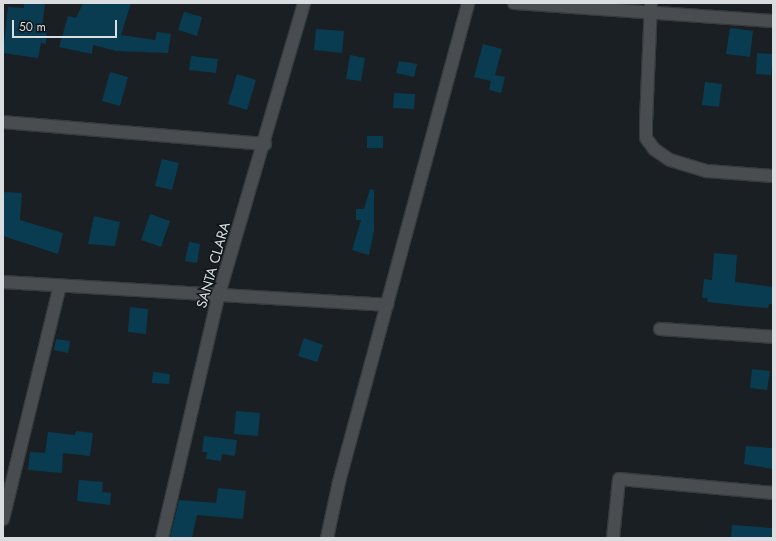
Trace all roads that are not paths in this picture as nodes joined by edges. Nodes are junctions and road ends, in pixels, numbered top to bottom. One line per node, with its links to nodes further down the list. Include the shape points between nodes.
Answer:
1 (304, 3): 7 (street, SANTA CLARA)
2 (468, 3): 12 (street)
3 (514, 3): 4 (street)
4 (651, 7): 5 (street); 8 (street, via 646,138 654,149 670,160 706,171)
5 (773, 21)
6 (3, 122): 7 (street)
7 (265, 144): 11 (street, SANTA CLARA)
8 (773, 176)
9 (3, 282): 10 (street)
10 (60, 286): 11 (street); 16 (street)
11 (219, 294): 12 (street); 17 (street, SANTA CLARA)
12 (387, 305): 18 (street, via 339,482)
13 (660, 329): 14 (street)
14 (773, 336)
15 (773, 493): 19 (street, via 619,478)
16 (3, 519)
17 (162, 538)
18 (327, 538)
19 (613, 538)

